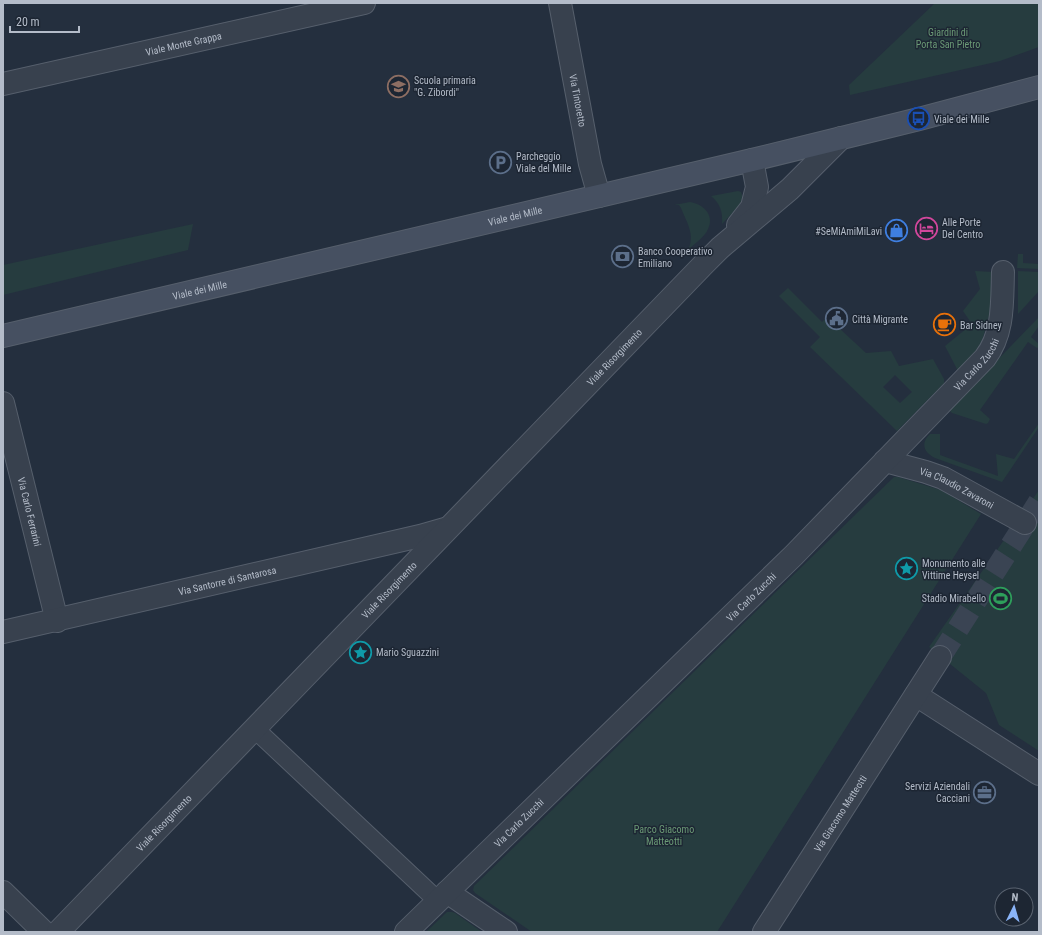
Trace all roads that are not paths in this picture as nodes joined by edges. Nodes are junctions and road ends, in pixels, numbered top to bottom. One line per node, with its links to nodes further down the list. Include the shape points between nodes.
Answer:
1 (364, 3): 3 (street, Viale Monte Grappa)
2 (560, 3): 7 (street, Via Tintoretto, via 590,164)
3 (3, 84)
4 (1035, 86): 5 (main road, Viale dei Mille)
5 (841, 138): 6 (main road, Viale dei Mille); 8 (street, Viale Risorgimento, via 790,189)
6 (752, 160): 7 (main road, Viale dei Mille); 8 (street, Viale Risorgimento, via 757,188 752,207)
7 (599, 196): 10 (main road, Viale dei Mille)
8 (720, 248): 14 (street, Viale Risorgimento)
9 (1003, 272): 12 (street, Via Carlo Zucchi, via 1002,315 992,348)
10 (3, 336)
11 (3, 403): 15 (street, Via Carlo Ferrarini)
12 (885, 461): 13 (street, Via Claudio Zavaroni, via 943,478); 22 (street, Via Carlo Zucchi, via 794,555)
13 (1025, 523)
14 (451, 527): 15 (street, Via Santorre di Santarosa); 19 (street, Viale Risorgimento)
15 (57, 621): 16 (street, Via Santorre di Santarosa)
16 (3, 632)
17 (940, 657): 18 (street, Via Giacomo Matteotti)
18 (916, 695): 20 (street); 27 (street, Via Giacomo Matteotti)
19 (255, 729): 22 (street); 24 (street, Viale Risorgimento)
20 (1039, 774)
21 (3, 892): 23 (street)
22 (442, 897): 25 (street, Via Carlo Zucchi); 26 (street)
23 (44, 932)
24 (58, 932)
25 (406, 932)
26 (506, 932)
27 (764, 932)

